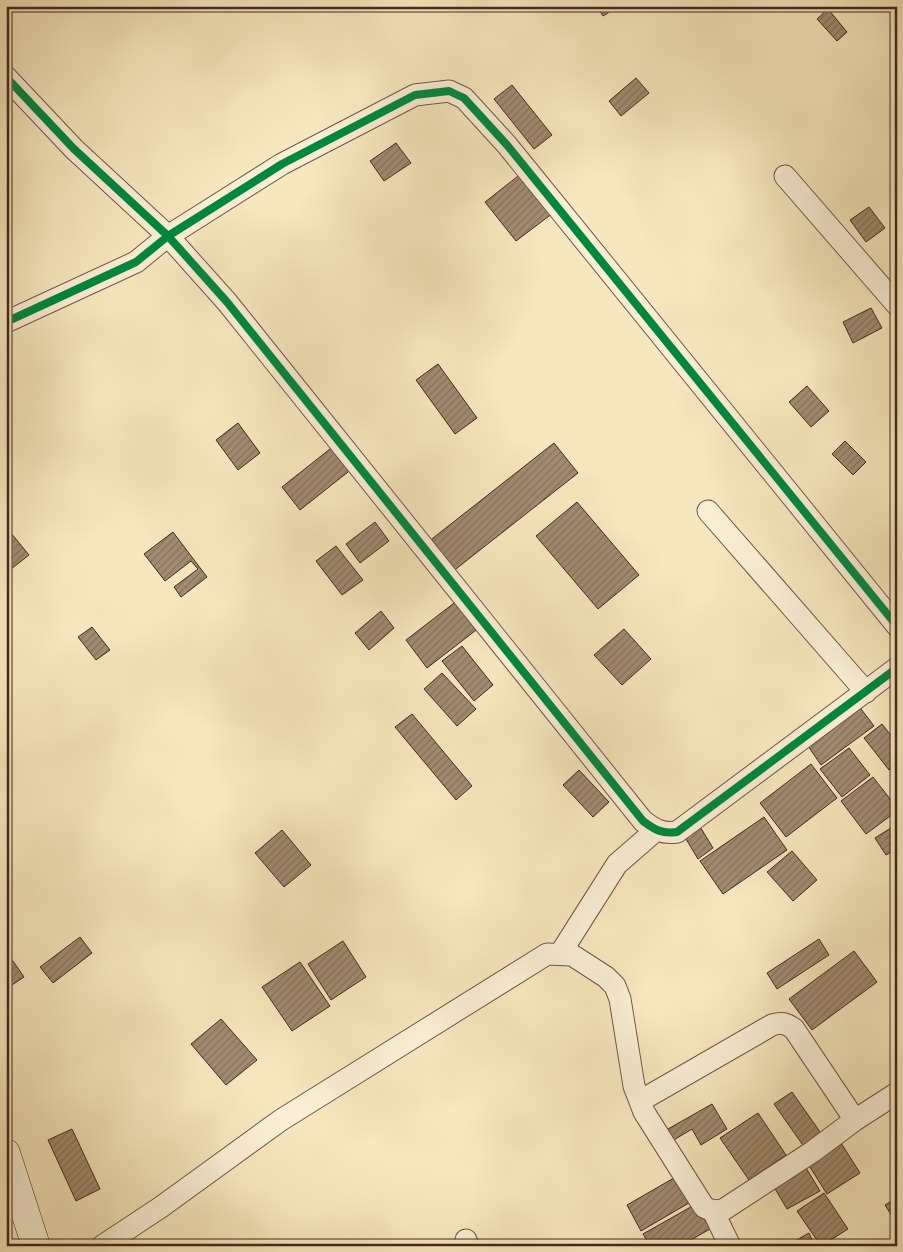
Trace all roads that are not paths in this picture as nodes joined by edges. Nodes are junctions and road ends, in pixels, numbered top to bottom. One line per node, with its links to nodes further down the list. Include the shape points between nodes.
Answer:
1 (6, 78): 3 (street, via 74,149)
2 (785, 176): 4 (street)
3 (168, 236): 5 (street, via 136,262); 7 (street, via 282,164 415,95 449,91 464,98 507,144); 10 (street, via 227,302 643,821)
4 (897, 305)
5 (6, 322)
6 (708, 511): 9 (street)
7 (897, 626)
8 (897, 668): 9 (street)
9 (866, 692): 10 (street, via 677,832)
10 (655, 831): 11 (street, via 617,864)
11 (560, 954): 13 (street, via 572,955 615,986 634,1086); 19 (street, via 546,954 281,1120 162,1208)
12 (897, 1093): 14 (street)
13 (640, 1101): 14 (street, via 779,1023 794,1029); 17 (street, via 649,1121 704,1207)
14 (855, 1120): 17 (street, via 723,1210)
15 (6, 1153): 16 (street)
16 (14, 1200): 18 (street)
17 (712, 1211): 20 (street)
18 (36, 1246)
19 (102, 1246)
20 (730, 1246)

